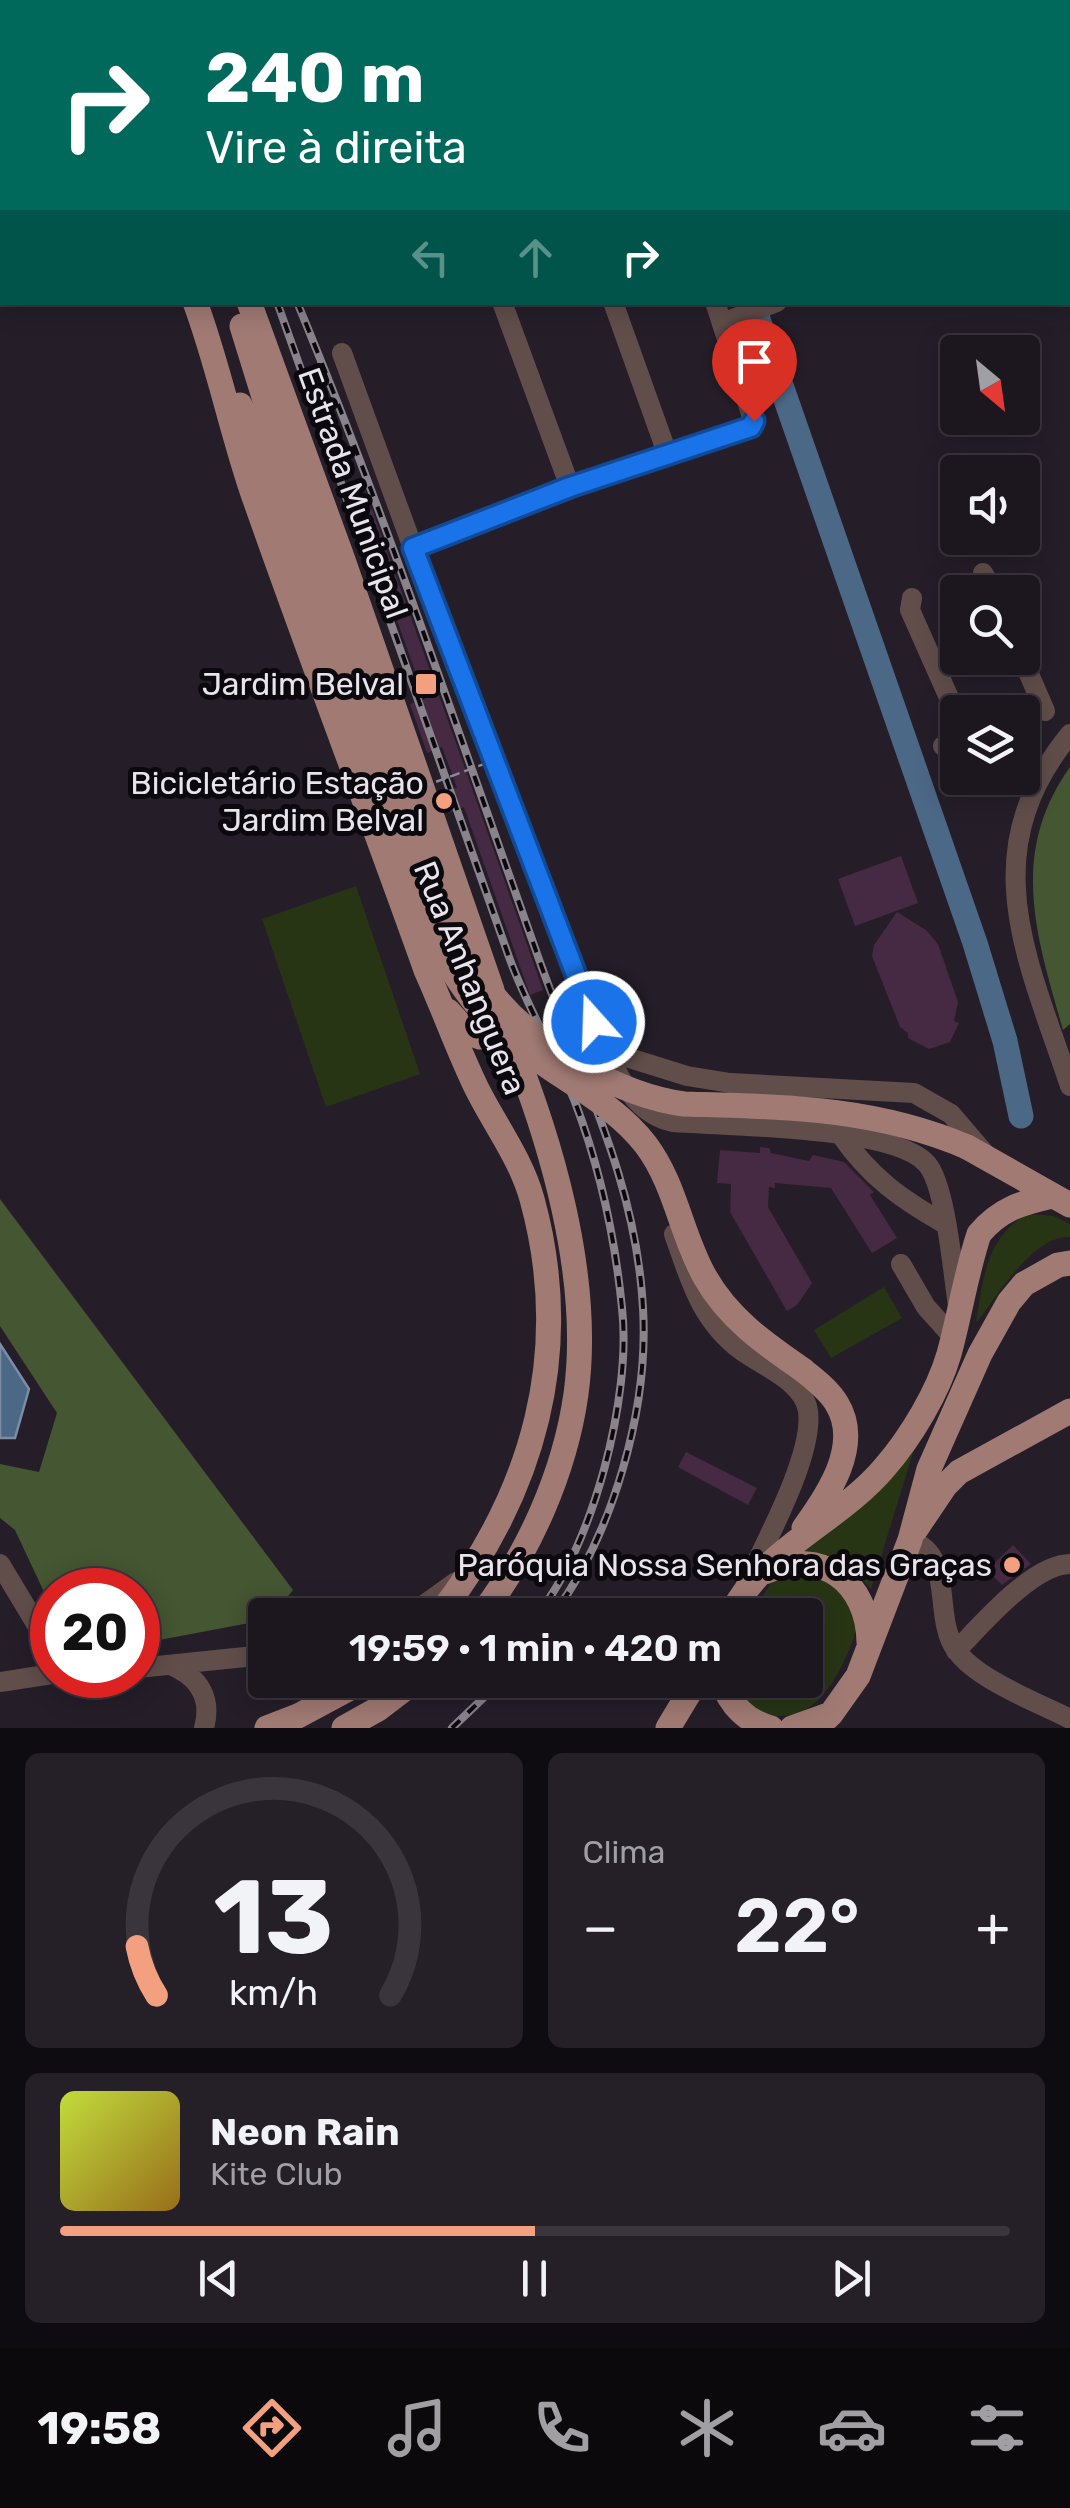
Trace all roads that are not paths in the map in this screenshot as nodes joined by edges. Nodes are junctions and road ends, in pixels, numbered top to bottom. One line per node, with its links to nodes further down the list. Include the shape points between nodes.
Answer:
1 (196, 305): 8 (main road, Rua Anhanguera)
2 (237, 305): 23 (main road, bridge, via 293,491 452,931 499,1003 578,1063 656,1099 874,1116 932,1132)
3 (250, 305): 19 (main road, Estrada Municipal)
4 (503, 305): 11 (street)
5 (614, 305): 10 (street)
6 (770, 305): 7 (street)
7 (724, 315): 10 (street, via 754,423)
8 (210, 342): 18 (main road, Rua Anhanguera, via 252,489); 31 (main road, bridge, via 269,473 404,862 447,962 509,1039 634,1131 663,1172 704,1276 725,1306 840,1408 845,1424 838,1472)
9 (342, 353): 12 (street)
10 (667, 452): 11 (street)
11 (570, 487): 12 (street)
12 (413, 548): 20 (street)
13 (912, 598): 15 (street, via 910,610)
14 (1030, 675): 16 (street)
15 (948, 695)
16 (1046, 711)
17 (1070, 734): 21 (street, via 1036,785 1015,880 1021,940)
18 (439, 999): 19 (main road, via 480,1037 493,1031); 34 (main road, Rua Anhanguera, via 532,1198 548,1322 542,1391 524,1469)
19 (500, 1013): 38 (main road, Estrada Municipal, via 529,1086 559,1195 575,1281 578,1369 571,1419 535,1528)
20 (610, 1057): 22 (street, via 634,1099 661,1119); 23 (street, via 730,1083 914,1093 951,1114); 35 (street, via 704,1311 720,1333 797,1388 808,1409 800,1461)
21 (1070, 1086)
22 (841, 1136): 25 (street, via 870,1173); 25 (street, via 881,1142 926,1164)
23 (1004, 1168): 24 (main road)
24 (1064, 1201): 28 (main road, via 1010,1207 991,1220 979,1234)
25 (945, 1224): 28 (street)
26 (1070, 1263): 30 (main road, via 1033,1278 1009,1302 929,1469)
27 (901, 1264): 28 (street, via 926,1307)
28 (956, 1325): 31 (main road, via 933,1391 886,1467)
29 (1070, 1410): 30 (main road, via 958,1472)
30 (912, 1536): 40 (main road); 41 (street, via 935,1560 944,1622)
31 (791, 1545): 35 (main road)
32 (0, 1564): 39 (street)
33 (1070, 1564): 41 (street, via 1024,1586)
34 (470, 1572): 36 (street); 37 (main road, Rua Anhanguera)
35 (743, 1595): 40 (main road, via 771,1569 809,1564 842,1578 863,1602)
36 (434, 1598)
37 (451, 1598)
38 (493, 1598)
39 (30, 1613)
40 (870, 1647): 52 (main road, via 858,1676)
41 (956, 1651): 51 (street, via 999,1683)
42 (248, 1657): 43 (street)
43 (174, 1666): 44 (street); 53 (street, via 202,1689)
44 (160, 1667)
45 (30, 1677): 46 (street)
46 (0, 1682)
47 (331, 1698): 54 (main road)
48 (392, 1698): 55 (main road)
49 (686, 1698): 56 (main road)
50 (730, 1698): 57 (main road, via 751,1720)
51 (1070, 1719)
52 (824, 1721): 58 (main road)
53 (204, 1728)
54 (267, 1728)
55 (344, 1728)
56 (668, 1728)
57 (771, 1728)
58 (792, 1728)

